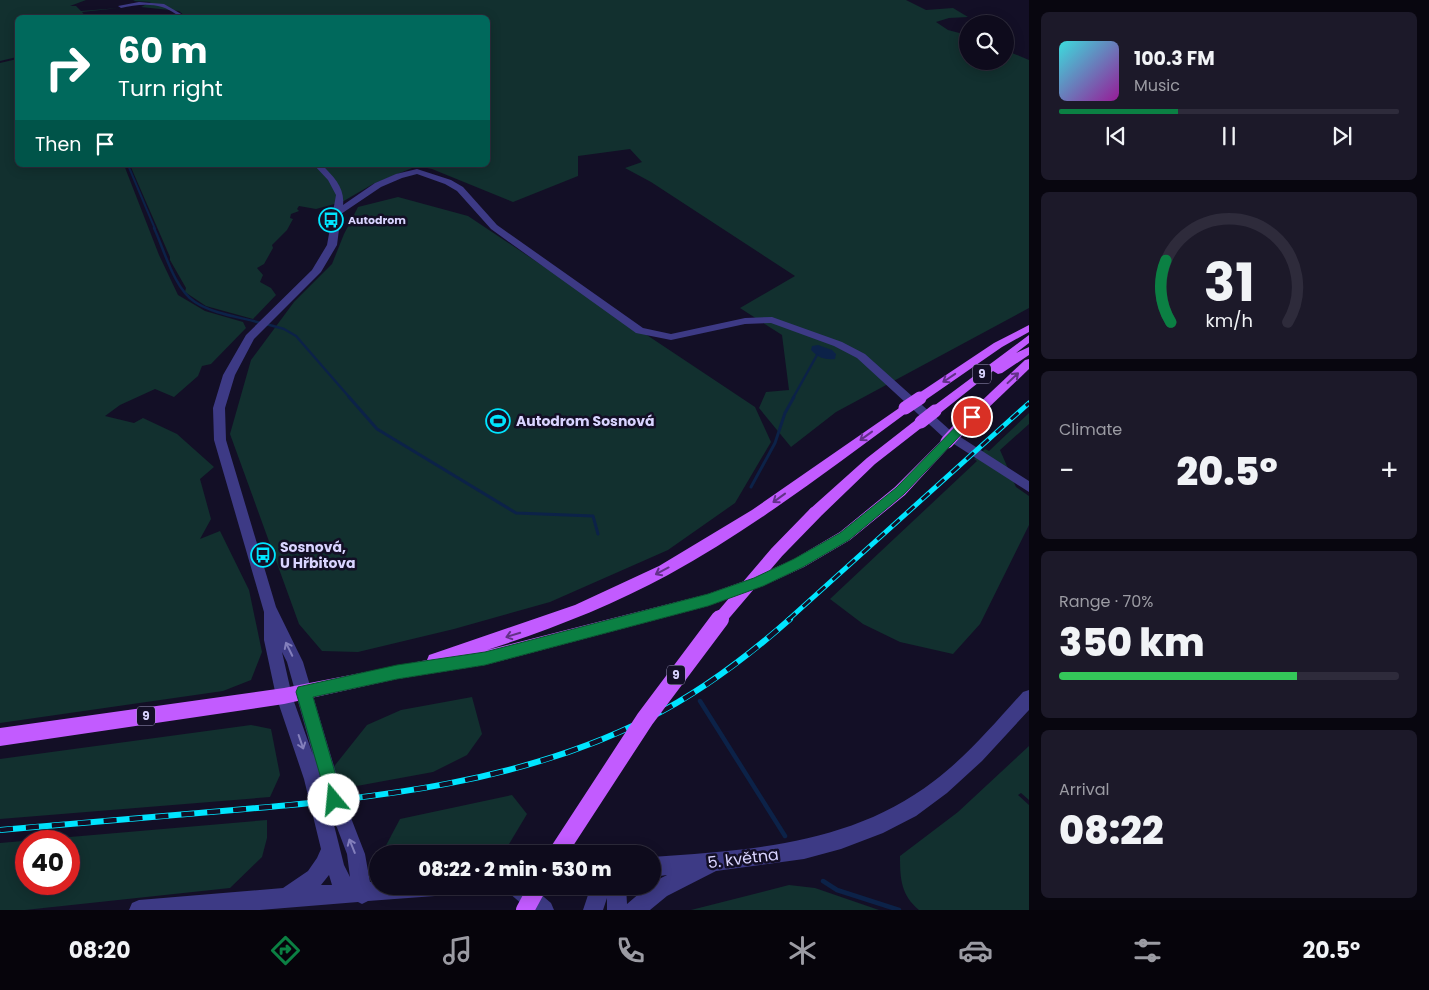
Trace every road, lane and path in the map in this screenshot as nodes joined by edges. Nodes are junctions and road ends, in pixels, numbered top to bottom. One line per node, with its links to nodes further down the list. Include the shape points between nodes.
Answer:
1 (114, 4): 2 (street)
2 (124, 8): 3 (street); 4 (street, via 162,4)
3 (121, 14)
4 (181, 15)
5 (320, 167): 6 (street, via 332,179 340,195)
6 (337, 213): 12 (street, via 378,185 399,176 417,171 448,182 460,189 494,227 640,331 671,337 745,321 772,320 838,344 861,356 947,434); 13 (street, via 332,244 316,272 250,337 230,375 219,408 220,440)
7 (1029, 328): 14 (main road, 9, one-way to 14, bridge, via 920,398 765,508 663,571 610,597 526,631)
8 (1029, 338): 11 (main road, 9)
9 (1029, 350): 11 (main road, 9)
10 (1029, 363): 14 (main road, 9, one-way to 10, bridge, via 485,658 708,600 799,563 845,536 900,491)
11 (935, 411): 19 (main road, 9, bridge, via 871,460 765,565 689,657 639,726)
12 (1029, 487)
13 (269, 608): 15 (street, one-way to 13, via 295,662); 16 (street)
14 (397, 672): 15 (main road, 9)
15 (304, 692): 16 (main road, 9); 24 (street, one-way to 15, via 356,854 334,800)
16 (284, 696): 18 (main road, 9); 20 (street, one-way to 20, via 313,780)
17 (1029, 698): 21 (street, 5. května, via 965,765 927,798 889,821 834,842)
18 (0, 737)
19 (563, 845)
20 (330, 849): 24 (street, via 341,882); 29 (street, via 318,875 303,889)
21 (719, 861): 22 (street, 5. května); 35 (street, via 660,889)
22 (661, 866)
23 (369, 893): 24 (street)
24 (358, 894): 29 (street)
25 (526, 895): 32 (street)
26 (533, 895): 31 (main road, bridge)
27 (598, 895): 33 (street)
28 (616, 895): 34 (street)
29 (284, 898): 30 (street)
30 (140, 910)
31 (525, 910)
32 (544, 910)
33 (593, 910)
34 (617, 910)
35 (634, 910)

